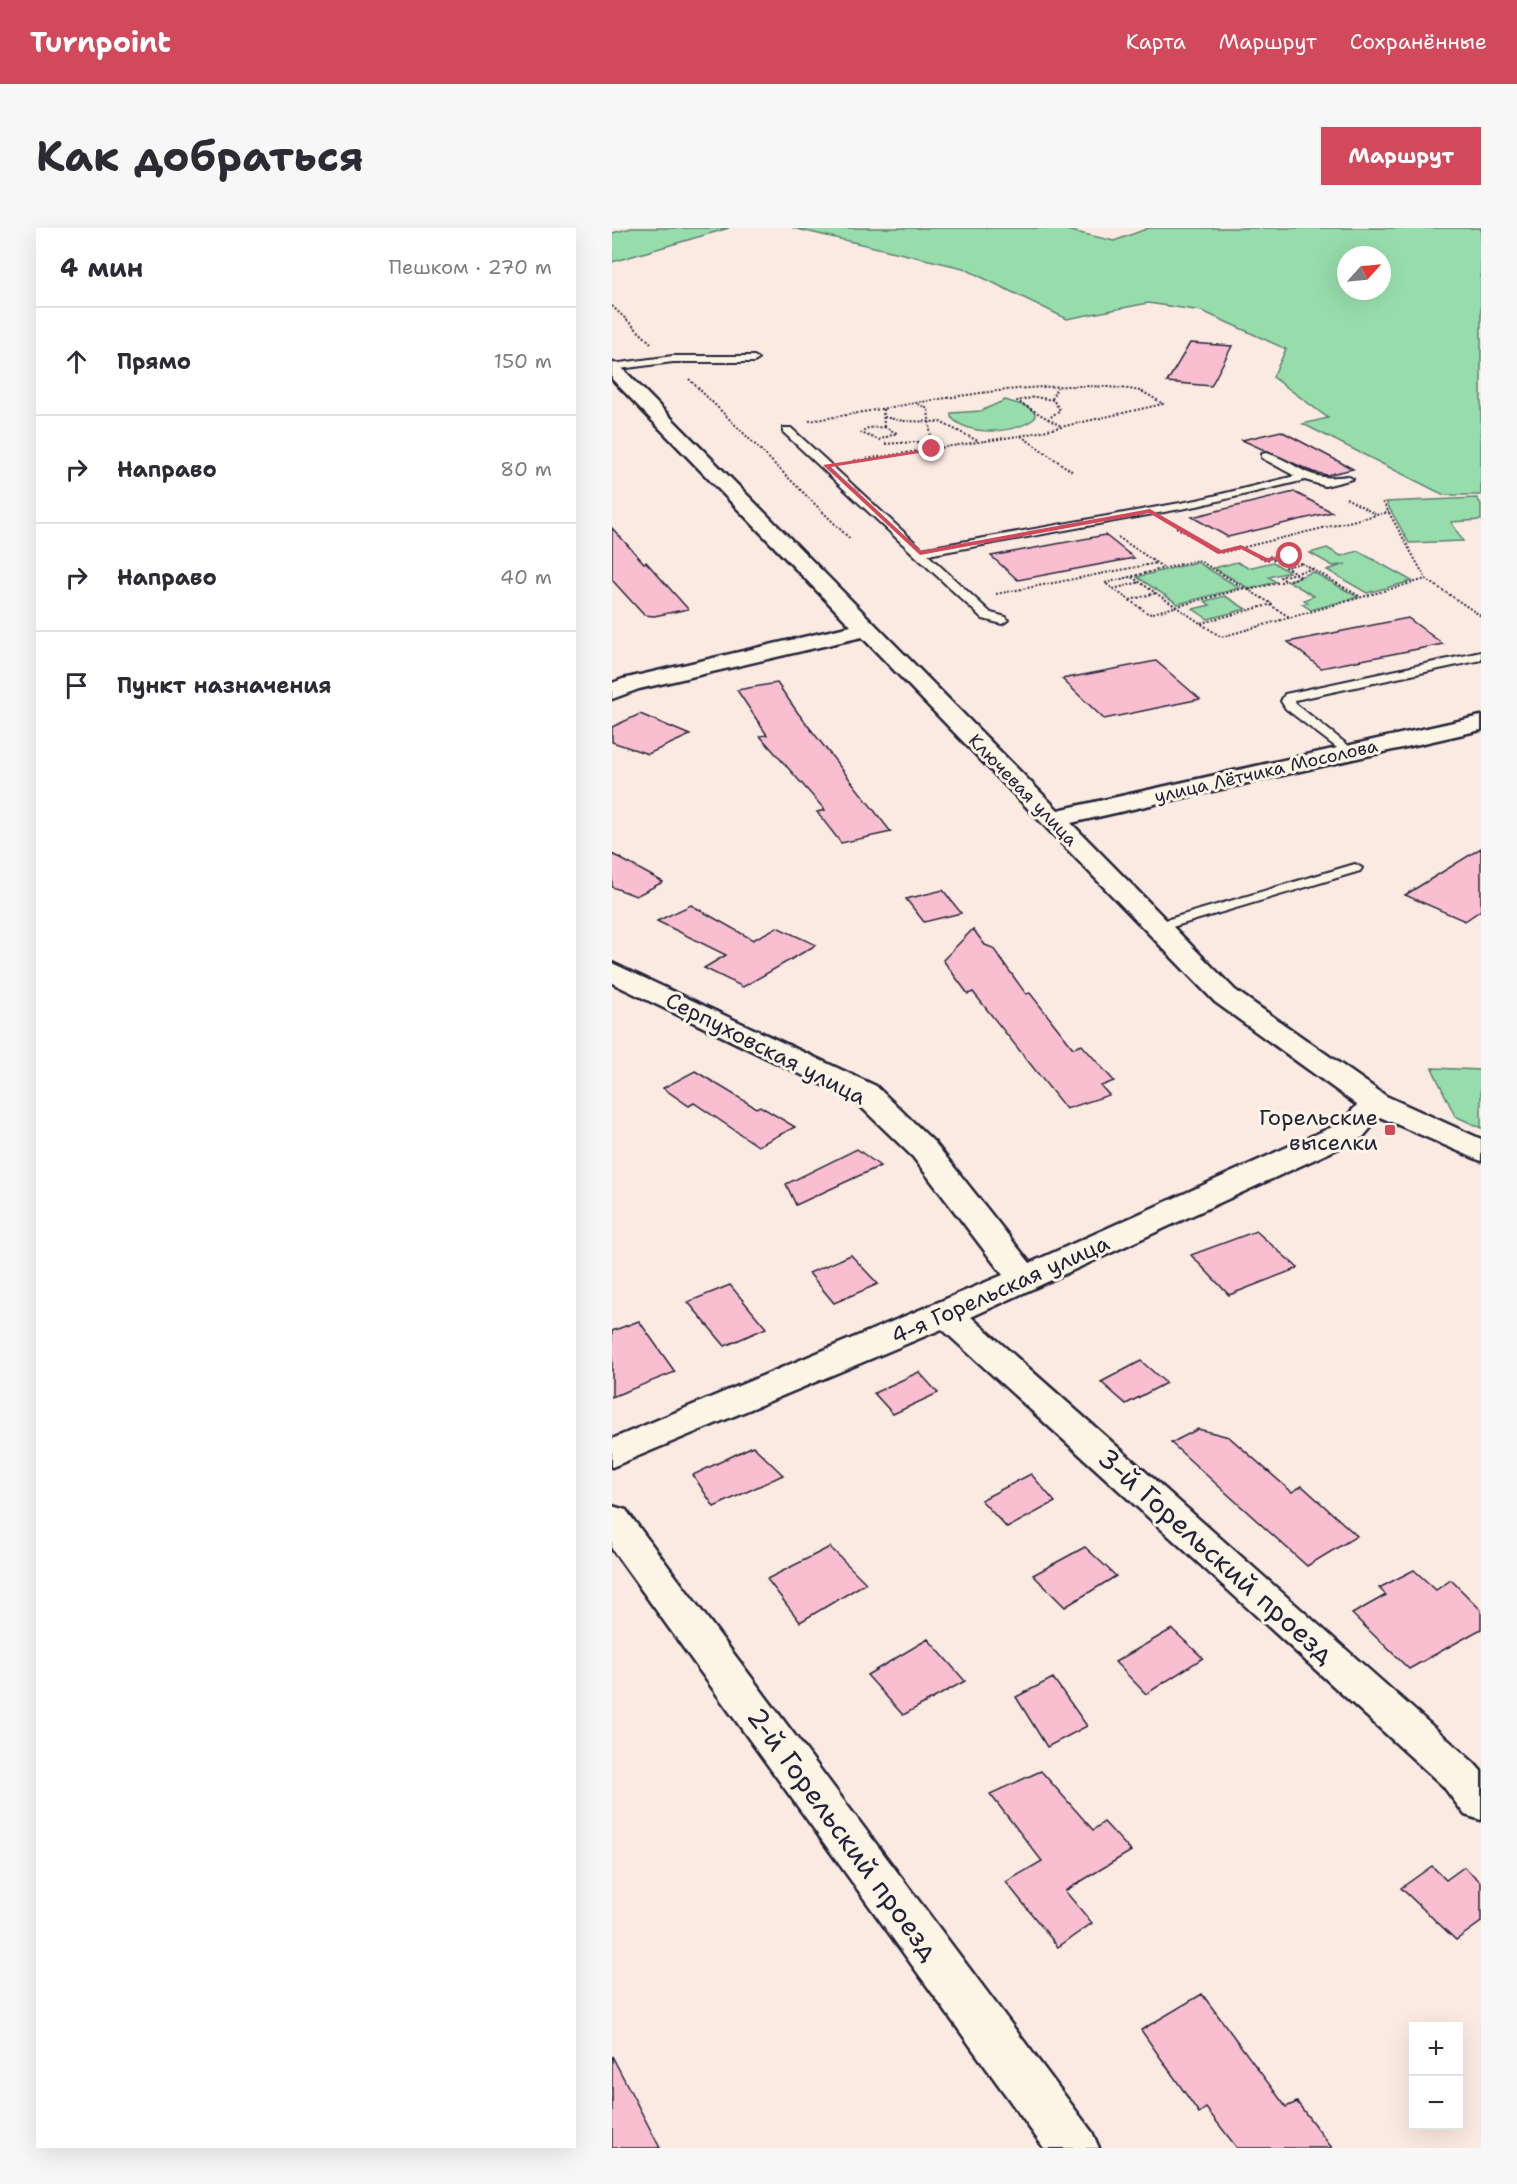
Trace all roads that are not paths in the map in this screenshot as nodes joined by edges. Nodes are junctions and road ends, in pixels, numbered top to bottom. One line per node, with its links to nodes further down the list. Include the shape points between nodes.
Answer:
1 (754, 358): 2 (lane, via 668,359)
2 (612, 367): 11 (street, Ключевая улица)
3 (787, 429): 9 (lane)
4 (1266, 456): 5 (lane)
5 (1305, 477): 6 (lane, via 1325,483); 8 (lane)
6 (1347, 479)
7 (1116, 505): 8 (lane)
8 (1130, 515): 9 (lane)
9 (920, 553): 10 (lane, via 987,616)
10 (1002, 620)
11 (866, 629): 13 (street); 16 (street, Ключевая улица)
12 (1481, 656): 15 (lane, via 1290,697 1292,706)
13 (618, 684)
14 (1481, 723): 15 (street, улица Лётчика Мосолова)
15 (1348, 753): 16 (street, улица Лётчика Мосолова)
16 (1051, 819): 18 (street, Ключевая улица)
17 (1355, 868): 18 (lane)
18 (1157, 927): 20 (street, Ключевая улица, via 1225,996)
19 (612, 972): 22 (street, Серпуховская улица, via 865,1093 924,1150)
20 (1375, 1102): 21 (street, Ключевая улица); 22 (street, 4-я Горельская улица, via 1352,1130)
21 (1481, 1152)
22 (1024, 1278): 23 (street, 4-я Горельская улица)
23 (947, 1314): 24 (street, 4-я Горельская улица); 26 (street, 3-й Горельский проезд, via 1458,1774)
24 (614, 1454)
25 (612, 1520): 27 (street, 2-й Горельский проезд)
26 (1481, 1802)
27 (1074, 2148)

